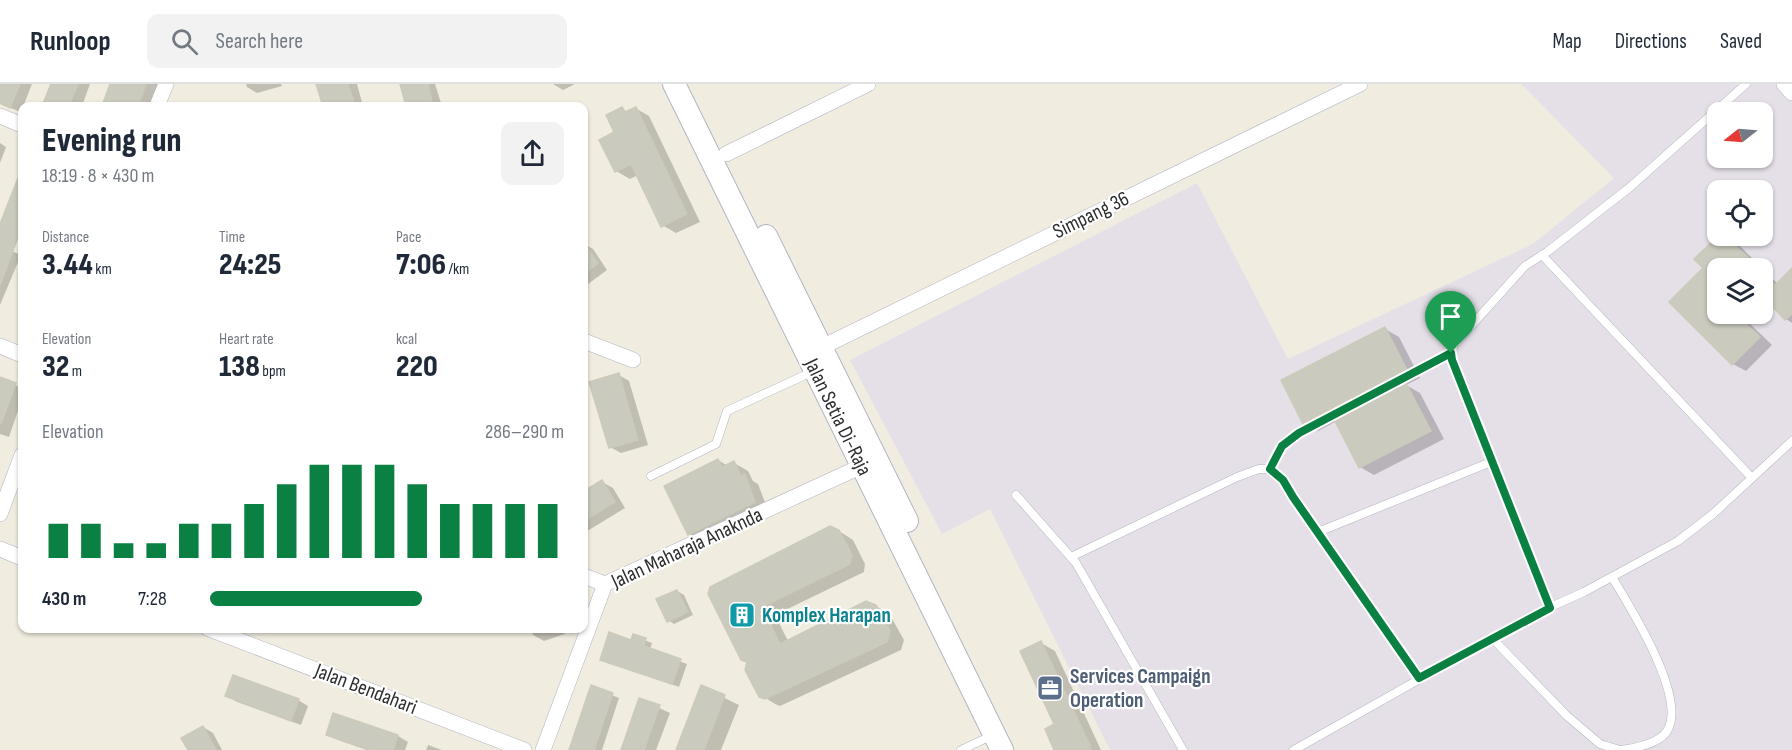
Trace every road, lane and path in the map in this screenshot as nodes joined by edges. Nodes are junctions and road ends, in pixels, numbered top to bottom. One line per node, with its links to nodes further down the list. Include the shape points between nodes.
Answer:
1 (166, 84): 9 (street)
2 (674, 84): 20 (main road, Jalan Setia Di-Raja)
3 (691, 84): 12 (main road, Jalan Setia Di-Raja)
4 (868, 84): 12 (street)
5 (1360, 84): 16 (street, Simpang 36)
6 (1746, 84): 13 (lane, via 1629,188)
7 (1784, 84): 8 (street)
8 (1792, 93)
9 (159, 102)
10 (0, 116): 11 (street)
11 (18, 123)
12 (726, 154): 16 (main road, Jalan Setia Di-Raja)
13 (1542, 255): 18 (lane, via 1525,266 1453,346); 27 (lane)
14 (588, 343): 19 (street)
15 (0, 346): 17 (street)
16 (822, 347): 47 (main road, Jalan Setia Di-Raja)
17 (18, 353)
18 (1451, 353): 22 (lane); 25 (lane, via 1299,433 1282,446)
19 (633, 360)
20 (815, 370): 24 (main road, Jalan Setia Di-Raja); 26 (lane, via 728,411 716,444)
21 (1792, 441): 27 (lane)
22 (1491, 462): 30 (lane); 37 (lane)
23 (18, 466): 29 (street)
24 (862, 466): 36 (street, Jalan Maharaja Anaknda); 43 (main road, Jalan Setia Di-Raja)
25 (1270, 469): 30 (lane, via 1283,480); 33 (lane, via 1237,477)
26 (651, 476)
27 (1752, 478): 34 (lane, via 1678,541)
28 (1016, 495): 33 (lane)
29 (0, 514)
30 (1318, 532): 42 (lane)
31 (0, 549): 32 (street)
32 (18, 556)
33 (1071, 556): 48 (lane)
34 (1612, 577): 37 (lane); 50 (lane, via 1654,651 1668,688 1672,722 1666,734 1654,741)
35 (588, 578): 36 (street)
36 (605, 584): 38 (street, Jalan Maharaja Anaknda)
37 (1550, 608): 41 (lane)
38 (588, 630)
39 (220, 633): 44 (street, Jalan Bendahari)
40 (587, 633): 45 (street, Jalan Maharaja Anaknda)
41 (1492, 638): 42 (lane); 50 (lane, via 1566,715 1600,744)
42 (1419, 678): 49 (lane)
43 (998, 742): 46 (lane)
44 (525, 750)
45 (543, 750)
46 (961, 750)
47 (1016, 750)
48 (1182, 750)
49 (1294, 750)
50 (1620, 750)

